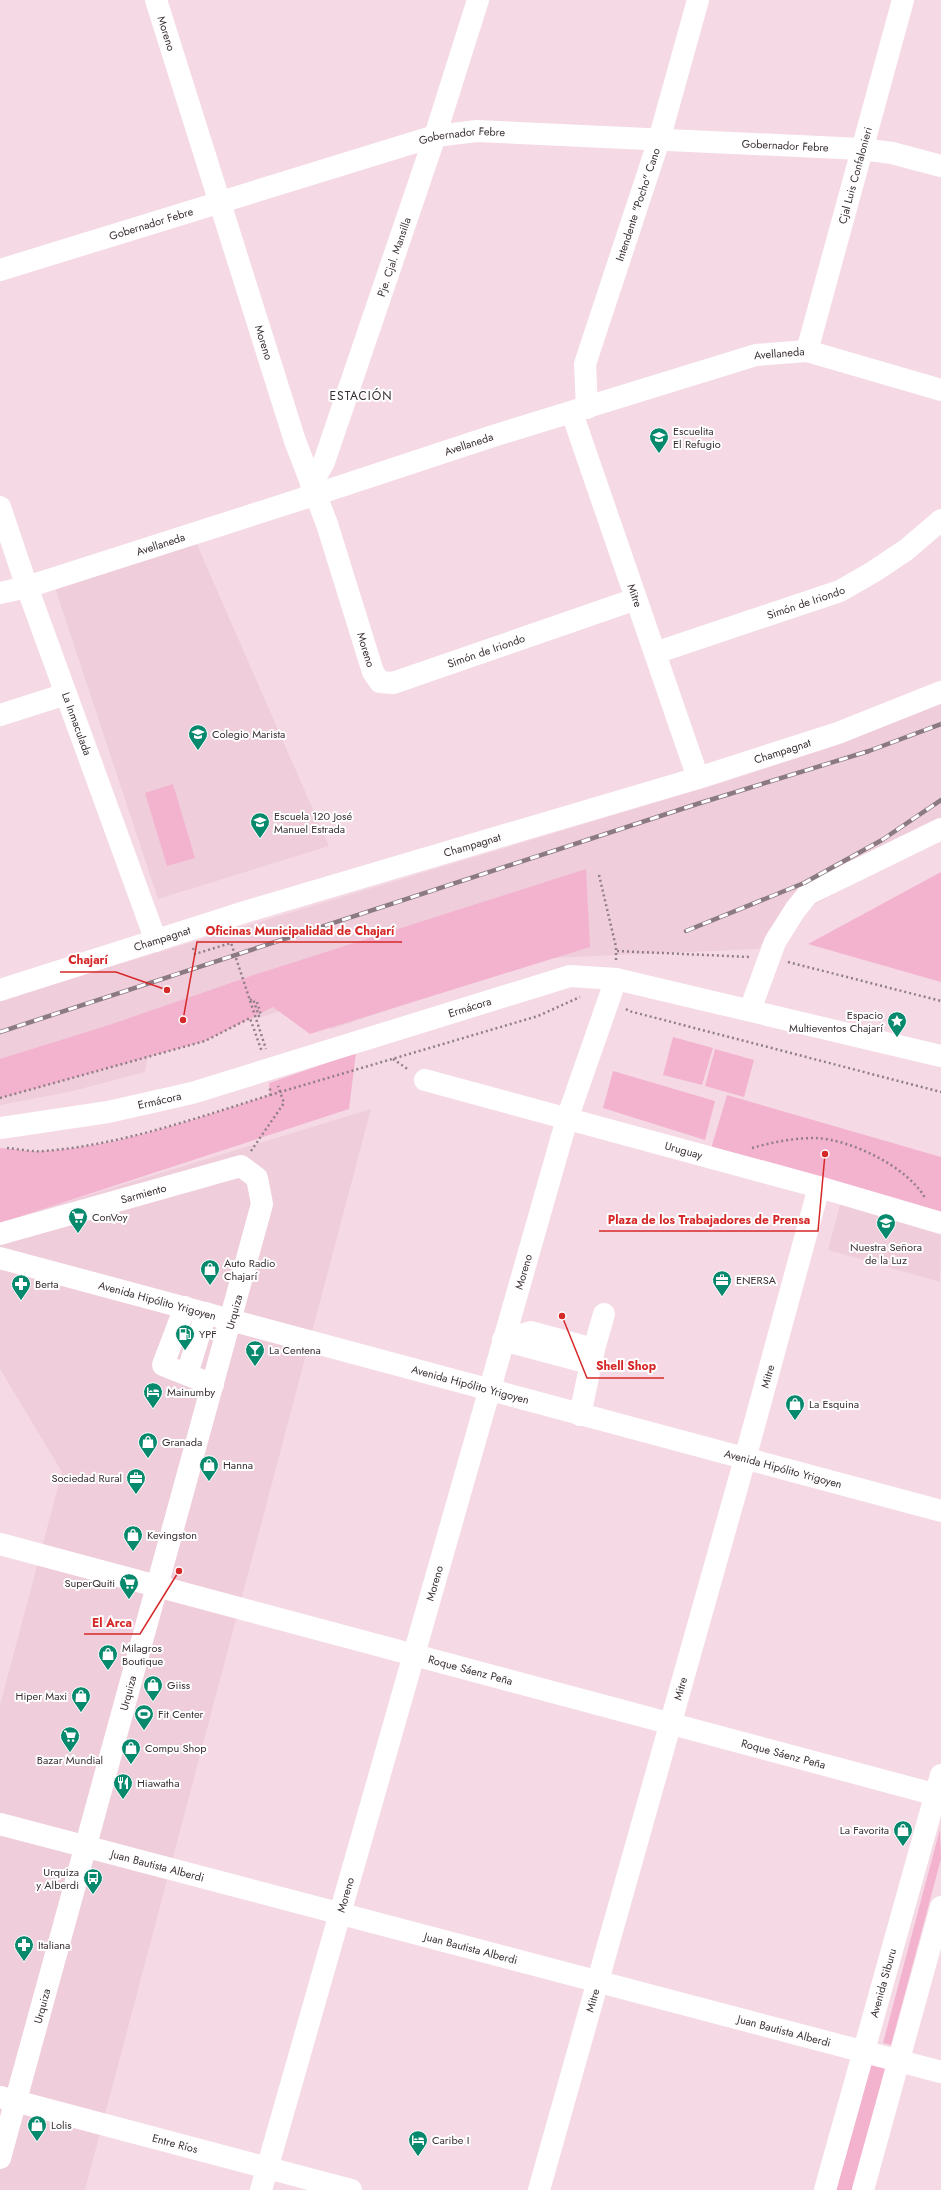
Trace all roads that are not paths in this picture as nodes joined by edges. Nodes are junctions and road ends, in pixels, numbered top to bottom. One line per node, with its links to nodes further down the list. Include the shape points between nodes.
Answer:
1 (156, 0): 11 (street, Moreno)
2 (464, 0): 6 (street)
3 (478, 0): 6 (street, Pje. Cjal. Mansilla)
4 (698, 0): 8 (street, Intendente "Pocho" Cano)
5 (903, 0): 9 (street, Cjal Luis Confalonieri)
6 (470, 25): 7 (street, Pje. Cjal. Mansilla)
7 (435, 136): 8 (street, Gobernador Febre, via 477,131); 11 (street, Gobernador Febre); 16 (street, Pje. Cjal. Mansilla)
8 (659, 140): 9 (street, Gobernador Febre); 15 (street, Intendente "Pocho" Cano, via 585,364)
9 (861, 149): 10 (street, Gobernador Febre, via 892,153); 13 (street, Cjal Luis Confalonieri)
10 (941, 166)
11 (221, 203): 12 (street, Gobernador Febre); 16 (street, Moreno, via 295,441)
12 (0, 270)
13 (807, 351): 14 (street, Avellaneda); 15 (street, Avellaneda, via 756,355)
14 (941, 390)
15 (580, 411): 16 (street, Avellaneda); 21 (street, Mitre)
16 (313, 490): 19 (street, Avellaneda); 23 (street, Moreno, via 327,524 373,672)
17 (0, 507): 19 (street, La Inmaculada)
18 (941, 520): 22 (street, Simón de Iriondo, via 906,550 840,591)
19 (27, 587): 20 (street, Avellaneda); 25 (street, La Inmaculada)
20 (0, 593)
21 (636, 599): 22 (street, Mitre); 23 (street, Simón de Iriondo, via 393,683)
22 (655, 653): 27 (street, Mitre)
23 (380, 682)
24 (941, 692): 27 (street, Champagnat, via 838,733)
25 (66, 694): 26 (street); 29 (street, La Inmaculada)
26 (0, 715)
27 (698, 778): 29 (street, Champagnat)
28 (941, 829): 32 (street, via 808,894 775,942)
29 (156, 941): 31 (street, Champagnat)
30 (611, 984): 32 (street, Ermácora); 35 (street, Moreno); 36 (street, Ermácora, via 570,976 192,1093 108,1112)
31 (0, 990)
32 (750, 1010): 33 (street, Ermácora)
33 (941, 1056)
34 (425, 1080): 35 (street, Uruguay)
35 (567, 1119): 38 (street, Uruguay); 46 (street, Moreno)
36 (0, 1128)
37 (241, 1166): 40 (street, Sarmiento); 45 (street, Urquiza, via 257,1178 262,1204)
38 (819, 1187): 39 (street, Uruguay); 52 (street, Mitre)
39 (940, 1223)
40 (0, 1234)
41 (0, 1258): 42 (street, Avenida Hipólito Yrigoyen)
42 (185, 1307): 43 (street, Avenida Hipólito Yrigoyen); 48 (street, via 163,1365)
43 (206, 1313): 45 (street, Avenida Hipólito Yrigoyen); 48 (street)
44 (604, 1314): 47 (street)
45 (232, 1320): 49 (street, Urquiza); 50 (street, Avenida Hipólito Yrigoyen)
46 (503, 1340): 47 (street, via 531,1332); 50 (street, Moreno)
47 (592, 1356): 51 (street)
48 (187, 1374): 49 (street)
49 (213, 1385): 55 (street, Urquiza)
50 (488, 1391): 51 (street, Avenida Hipólito Yrigoyen); 56 (street, Moreno)
51 (580, 1415): 52 (street, Avenida Hipólito Yrigoyen)
52 (745, 1459): 53 (street, Avenida Hipólito Yrigoyen); 57 (street, Mitre)
53 (941, 1511)
54 (0, 1544): 55 (street, Roque Sáenz Peña)
55 (158, 1587): 56 (street, Roque Sáenz Peña); 60 (street, Urquiza)
56 (413, 1655): 57 (street, Roque Sáenz Peña); 62 (street, Moreno)
57 (670, 1723): 58 (street, Roque Sáenz Peña); 63 (street, Mitre)
58 (939, 1788): 64 (street, Avenida Siburu)
59 (0, 1824): 60 (street, Juan Bautista Alberdi)
60 (86, 1846): 62 (street, Juan Bautista Alberdi); 67 (street, Urquiza)
61 (941, 1907): 65 (street)
62 (340, 1914): 63 (street, Juan Bautista Alberdi); 69 (street, Moreno)
63 (598, 1982): 64 (street, Juan Bautista Alberdi); 72 (street, Mitre)
64 (865, 2052): 65 (street, Juan Bautista Alberdi); 73 (street, Avenida Siburu)
65 (899, 2061): 66 (street, Juan Bautista Alberdi); 74 (street)
66 (941, 2072)
67 (8, 2099): 68 (street, Urquiza); 69 (street, Entre Ríos)
68 (0, 2158)
69 (268, 2167): 70 (street, Moreno); 71 (street, Entre Ríos)
70 (261, 2190)
71 (351, 2190)
72 (539, 2190)
73 (825, 2190)
74 (863, 2190)

